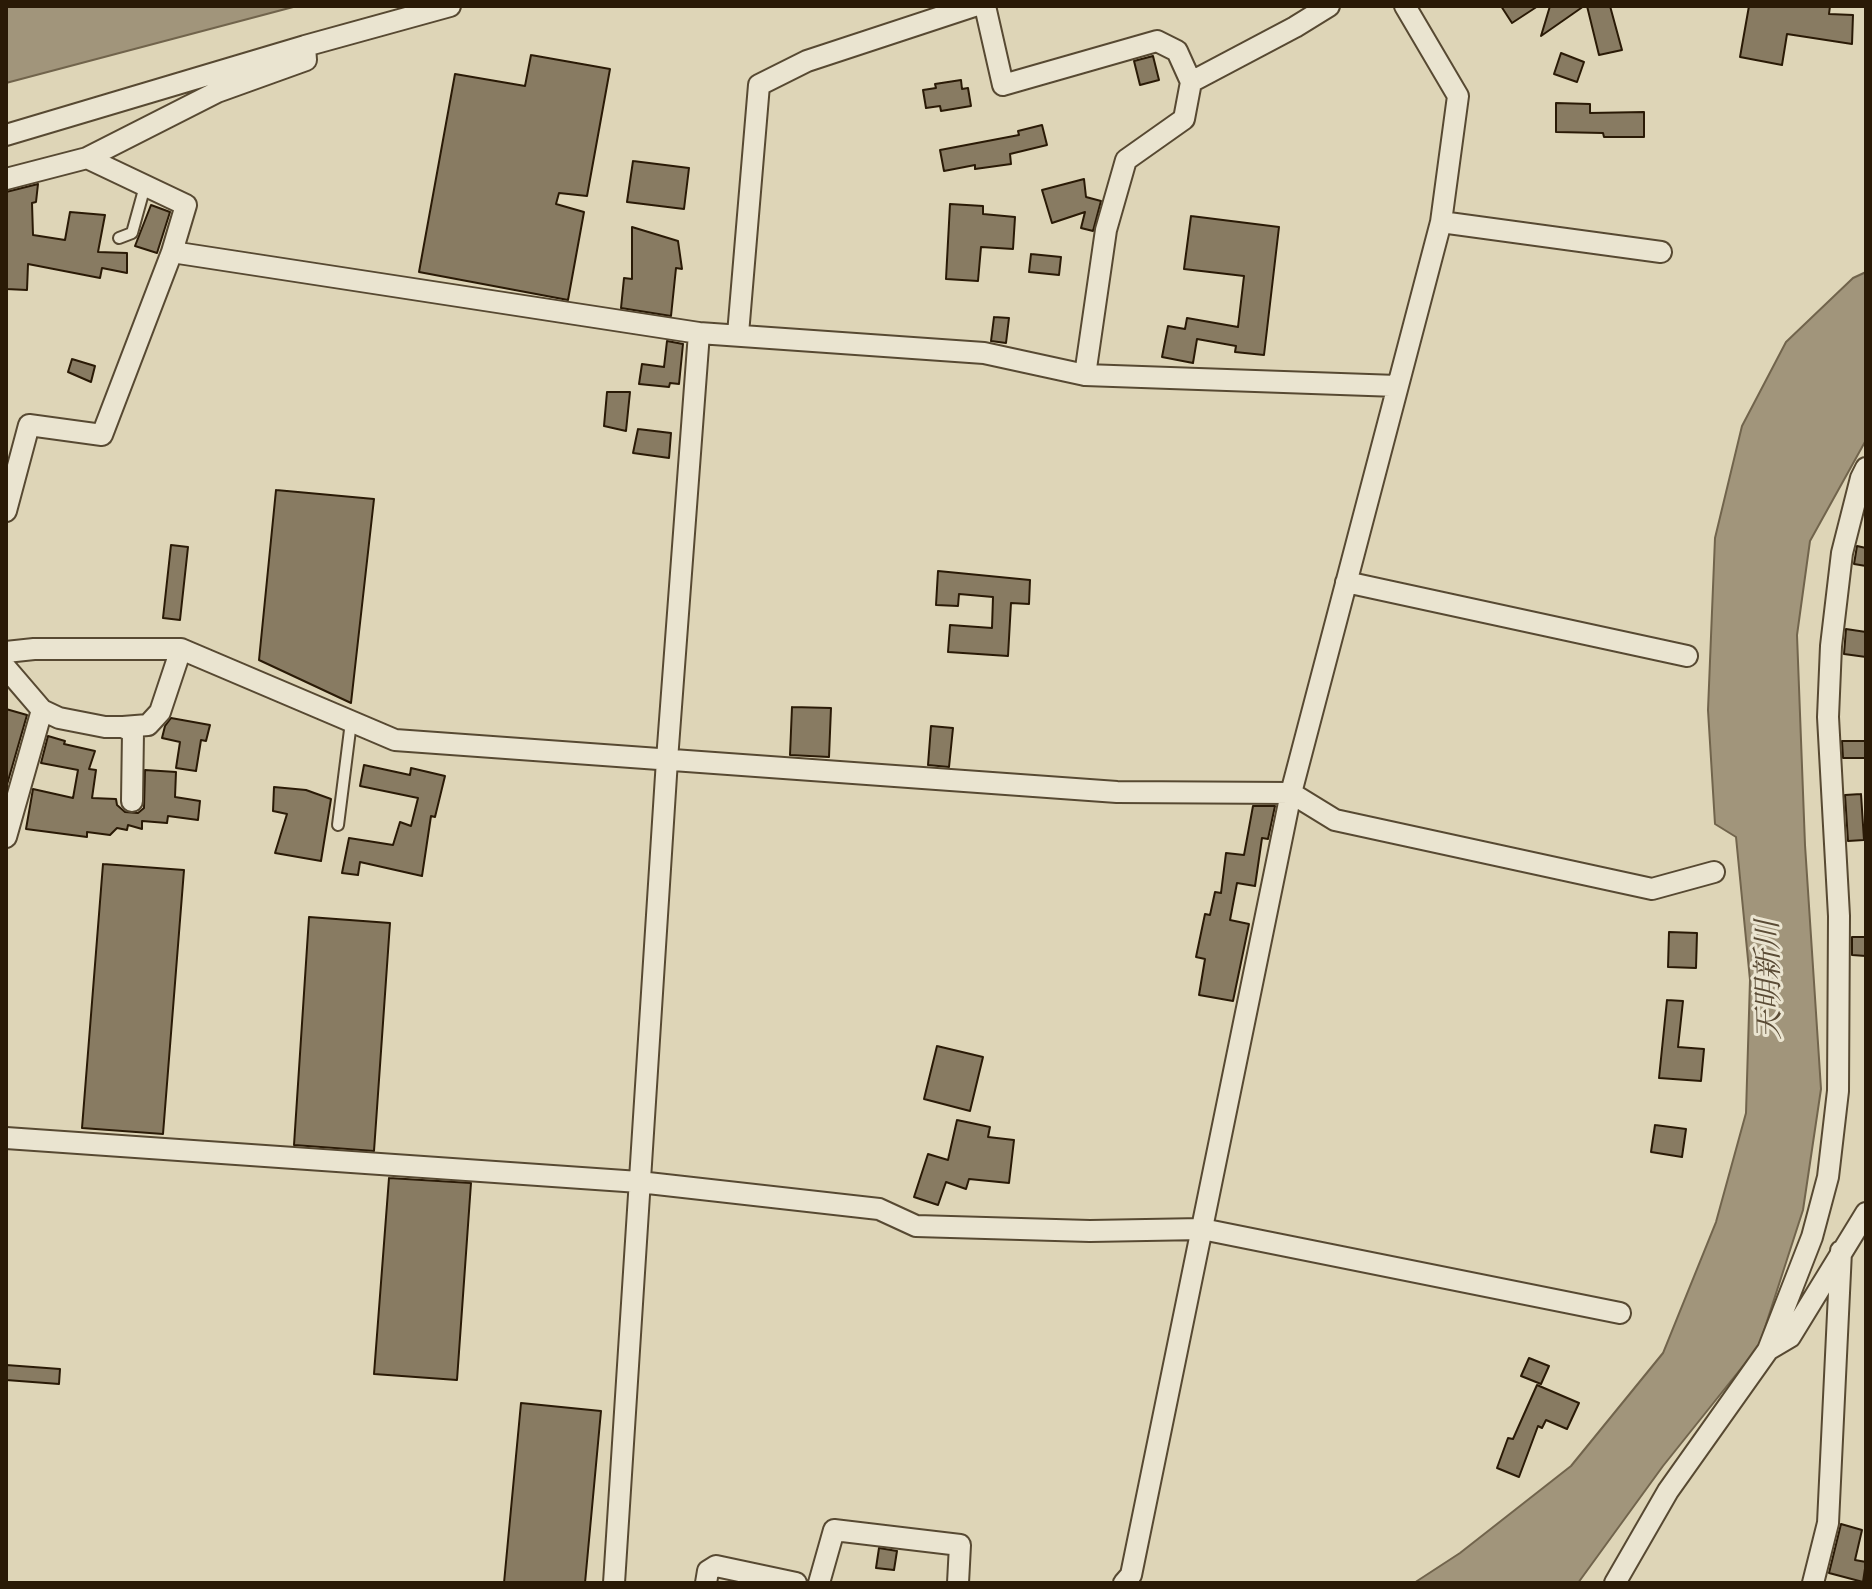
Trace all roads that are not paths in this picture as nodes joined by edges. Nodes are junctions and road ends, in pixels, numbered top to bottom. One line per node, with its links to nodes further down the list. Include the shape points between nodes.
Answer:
1 (450, 6): 6 (street)
2 (974, 6): 17 (street, via 807,61 759,85)
3 (985, 6): 7 (street, via 1003,85 1157,41 1177,51)
4 (1329, 6): 7 (street)
5 (1405, 6): 12 (street, via 1458,96)
6 (305, 46): 8 (street); 9 (street, via 306,60 217,92)
7 (1191, 82): 18 (street, via 1184,119 1126,160 1106,230)
8 (6, 135)
9 (87, 158): 10 (street); 11 (street)
10 (6, 179)
11 (145, 186): 13 (lane, via 132,233); 14 (street, via 186,205)
12 (1441, 222): 15 (street); 19 (street)
13 (119, 238)
14 (172, 252): 16 (street); 21 (street, via 102,435 29,425)
15 (1661, 252)
16 (699, 333): 17 (street); 30 (street)
17 (738, 334): 18 (street, via 984,353)
18 (1085, 375): 19 (street)
19 (1397, 386): 22 (street)
20 (1866, 468): 42 (street, via 1842,553 1831,646 1828,717 1839,916 1838,1091 1828,1177 1812,1237)
21 (6, 511)
22 (1346, 582): 25 (street); 31 (street)
23 (181, 649): 24 (street); 28 (street); 29 (street, via 160,712 148,725)
24 (6, 652)
25 (1687, 656)
26 (6, 668): 27 (street)
27 (42, 710): 29 (street, via 59,718); 34 (street)
28 (351, 722): 30 (street, via 395,740); 33 (lane)
29 (123, 727): 32 (street, via 133,732)
30 (667, 760): 31 (street, via 1117,792); 37 (street)
31 (1291, 793): 35 (street, via 1335,820 1652,889); 39 (street)
32 (132, 801)
33 (338, 825)
34 (6, 837)
35 (1714, 872)
36 (6, 1138): 37 (street)
37 (639, 1182): 39 (street, via 879,1209 916,1226); 43 (street)
38 (1866, 1213): 40 (street)
39 (1202, 1229): 41 (street); 48 (street, via 1131,1575)
40 (1841, 1251): 42 (street, via 1790,1337); 50 (street, via 1828,1523)
41 (1620, 1313)
42 (1768, 1350): 49 (street, via 1668,1491)
43 (614, 1583)
44 (706, 1583): 45 (street, via 708,1571 716,1566)
45 (796, 1583)
46 (819, 1583): 47 (street, via 834,1530 960,1545)
47 (958, 1583)
48 (1124, 1583)
49 (1615, 1583)
50 (1813, 1583)

